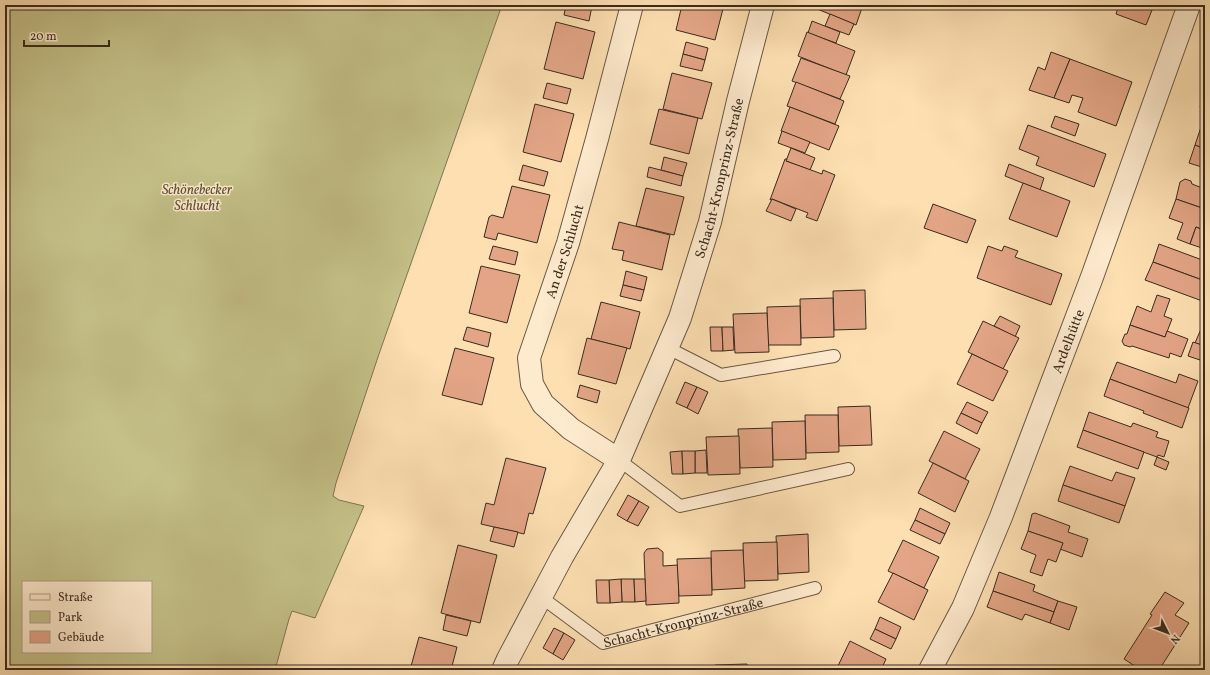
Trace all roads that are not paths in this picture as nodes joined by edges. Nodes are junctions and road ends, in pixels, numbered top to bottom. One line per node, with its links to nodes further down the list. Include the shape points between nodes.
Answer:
1 (632, 5): 6 (street, An der Schlucht, via 568,243 529,358 532,384 544,404 572,429)
2 (763, 5): 4 (street, Schacht-Kronprinz-Straße, via 710,222)
3 (1189, 5): 11 (street, Ardelhütte, via 1092,277 1001,517 963,608)
4 (668, 348): 5 (lane, via 721,376); 6 (street, Schacht-Kronprinz-Straße)
5 (834, 356)
6 (619, 460): 7 (lane, via 680,506); 9 (street, Schacht-Kronprinz-Straße)
7 (848, 469)
8 (816, 588): 9 (lane, Schacht-Kronprinz-Straße, via 603,642)
9 (541, 597): 10 (street, Schacht-Kronprinz-Straße)
10 (503, 670)
11 (930, 670)

